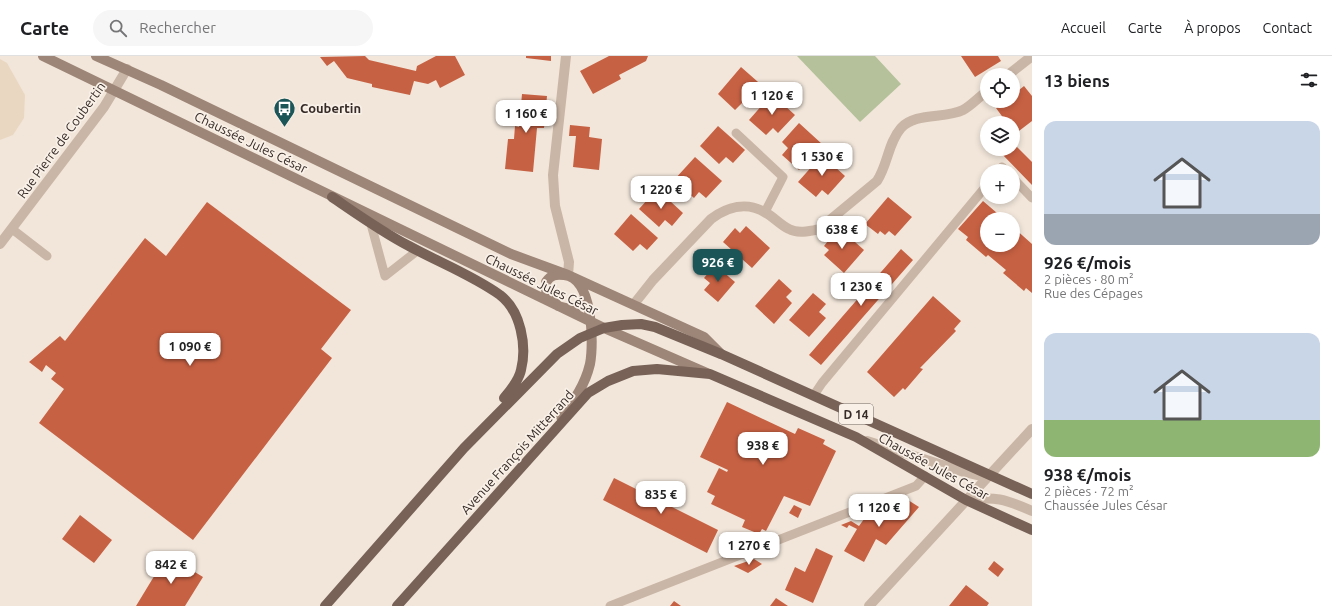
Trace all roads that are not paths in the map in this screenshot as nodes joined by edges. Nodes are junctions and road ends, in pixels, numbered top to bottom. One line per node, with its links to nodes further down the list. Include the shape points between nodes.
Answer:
1 (43, 56): 7 (main road, Chaussée Jules César)
2 (96, 56): 6 (main road, Chaussée Jules César / D 14)
3 (566, 56): 20 (street, via 553,175 555,206 569,262)
4 (1032, 56): 5 (street)
5 (1017, 68)
6 (126, 69): 7 (street, Rue Pierre de Coubertin); 20 (main road, Chaussée Jules César / D 14, via 511,254)
7 (113, 90): 12 (main road, Chaussée Jules César); 16 (street, Rue Pierre de Coubertin, via 104,107)
8 (980, 97): 14 (street, via 963,110 916,120 902,126 893,140 877,181 819,229 789,229)
9 (736, 133): 14 (lane, via 783,177)
10 (1020, 185): 13 (lane)
11 (980, 193): 28 (lane)
12 (332, 197): 15 (main road); 23 (main road, Chaussée Jules César)
13 (1032, 198)
14 (765, 212): 22 (street, via 753,207 732,207 711,218)
15 (371, 224): 18 (main road); 18 (lane, via 385,276)
16 (12, 229): 17 (street, Rue Pierre de Coubertin); 19 (lane)
17 (0, 244)
18 (418, 251): 31 (main road, via 500,296 512,309 521,333 524,353 521,371 510,391)
19 (47, 256)
20 (568, 275): 21 (main road, via 582,288); 22 (main road, Chaussée Jules César / D 14); 23 (main road, via 556,274 550,276 546,282 546,290)
21 (585, 297): 23 (main road, via 582,304 571,310); 24 (main road)
22 (634, 304): 26 (main road, Chaussée Jules César / D 14, via 704,337)
23 (558, 306): 24 (main road, Chaussée Jules César)
24 (592, 327): 25 (main road); 31 (main road, via 557,354); 34 (main road, via 590,365 583,388)
25 (604, 328): 26 (main road, via 622,324 655,327); 27 (main road, Chaussée Jules César / D 14)
26 (721, 354): 28 (main road, Chaussée Jules César / D 14)
27 (710, 374): 30 (main road, Chaussée Jules César / D 14); 34 (main road, Avenue François Mitterrand, via 657,369 633,371 608,382 588,393)
28 (814, 395): 32 (main road, Chaussée Jules César / D 14)
29 (1032, 429): 32 (street)
30 (856, 437): 32 (street, via 964,472 982,476); 33 (main road, Chaussée Jules César / D 14)
31 (464, 448): 39 (main road)
32 (991, 474): 35 (main road, Chaussée Jules César / D 14); 36 (street)
33 (925, 476): 36 (main road, Chaussée Jules César / D 14); 41 (lane, via 916,486)
34 (509, 480): 40 (main road, Avenue François Mitterrand)
35 (1032, 494)
36 (966, 500): 37 (street, via 994,498 1010,501); 38 (main road, Chaussée Jules César / D 14); 42 (street)
37 (1032, 511)
38 (1032, 530)
39 (325, 606)
40 (397, 606)
41 (610, 606)
42 (869, 606)

